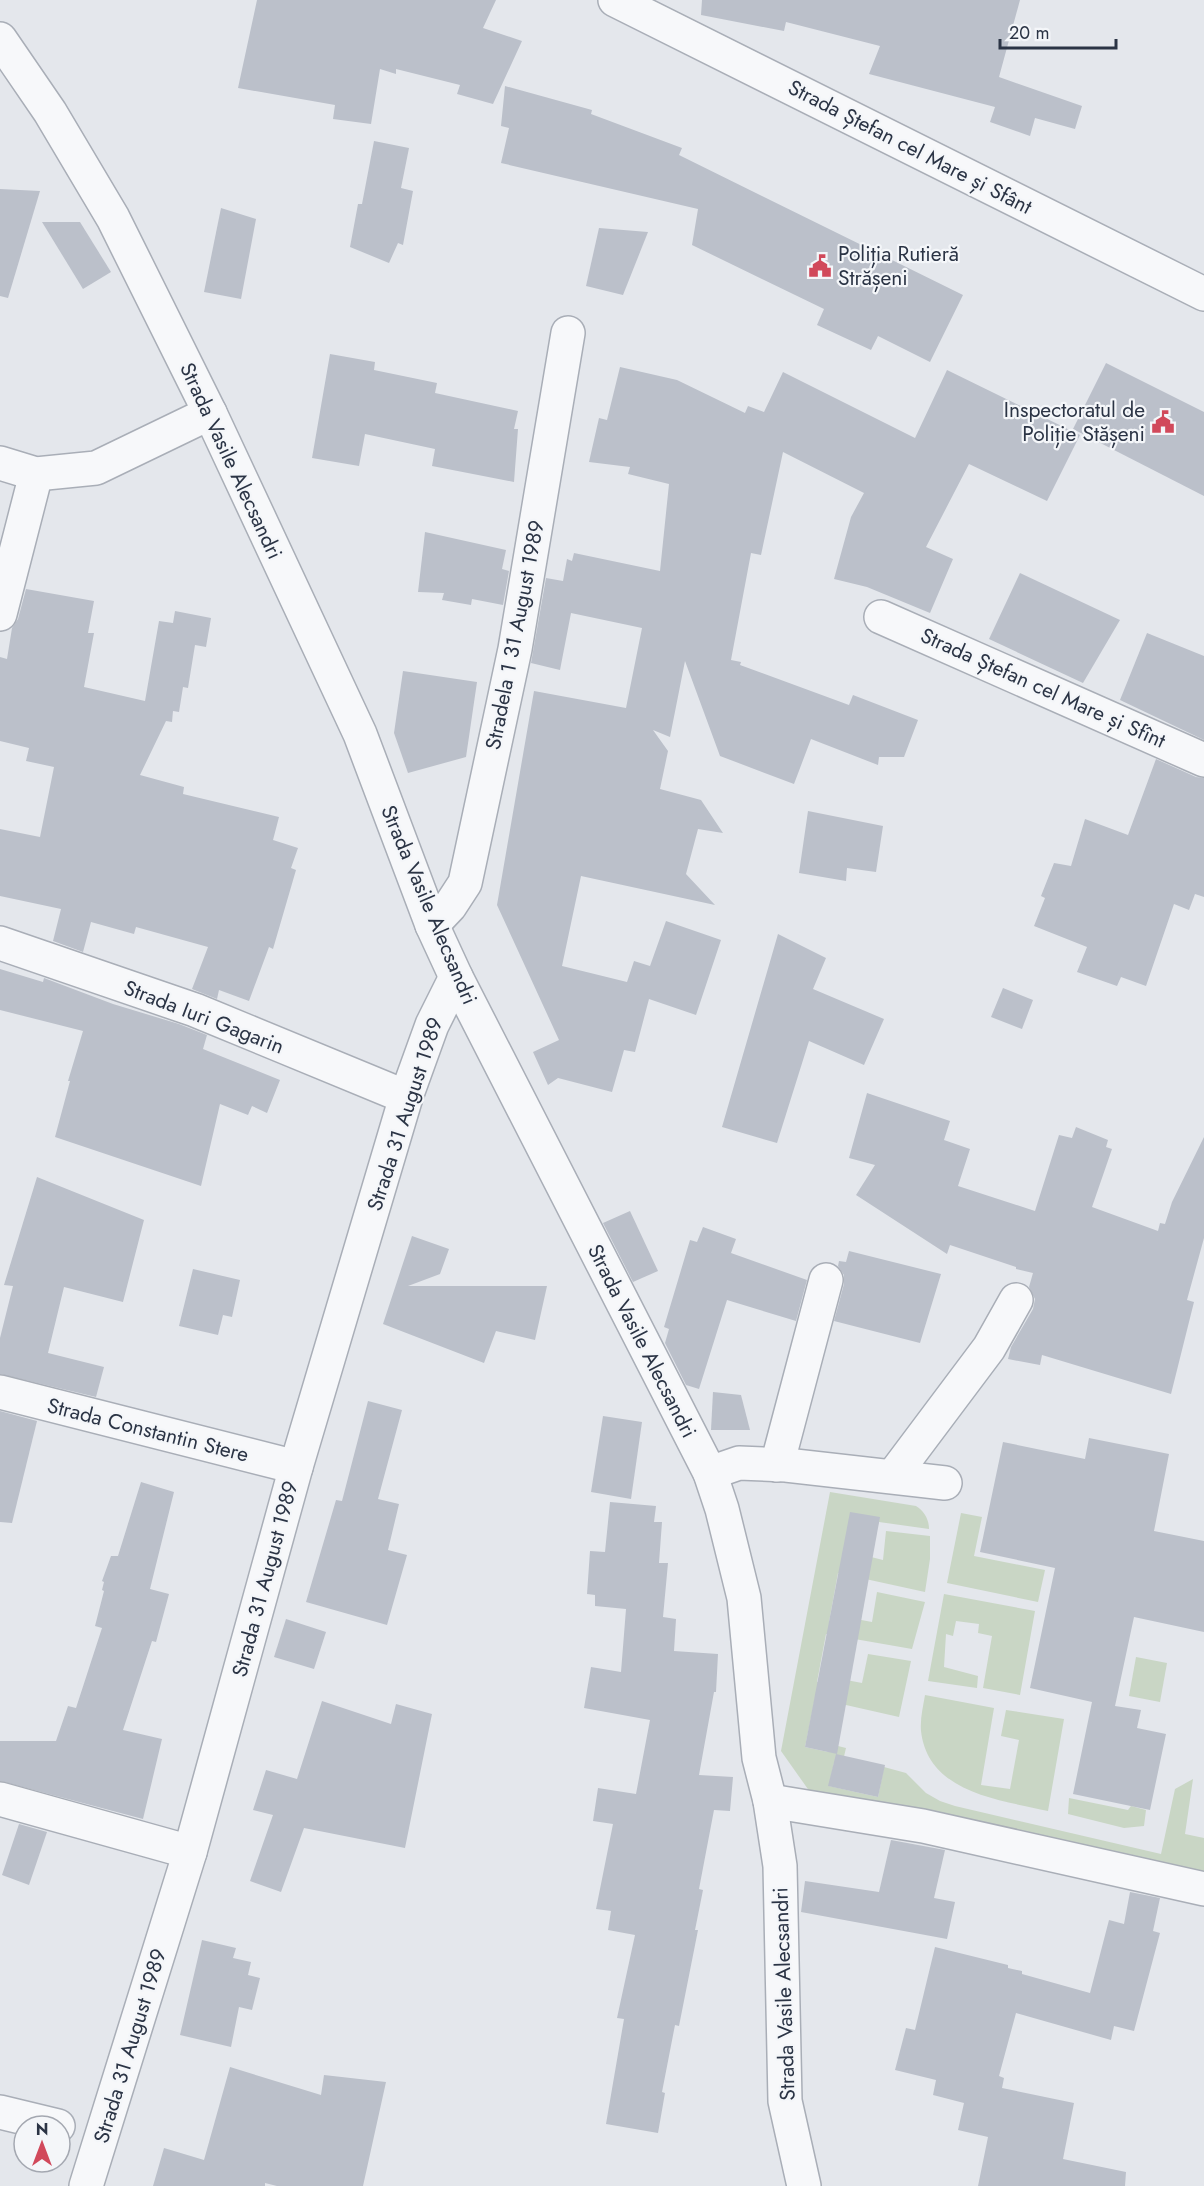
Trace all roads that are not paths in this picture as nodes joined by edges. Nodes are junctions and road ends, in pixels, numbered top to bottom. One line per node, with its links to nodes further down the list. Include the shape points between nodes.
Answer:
1 (615, 0): 3 (street, Strada Ștefan cel Mare și Sfânt)
2 (0, 39): 5 (street, Strada Vasile Alecsandri, via 50,112 112,218)
3 (1204, 294)
4 (568, 333): 11 (street, Stradela 1 31 August 1989, via 515,649 465,883)
5 (210, 413): 7 (street, via 96,468); 11 (street, Strada Vasile Alecsandri, via 360,735)
6 (0, 463): 7 (street)
7 (36, 474): 8 (street)
8 (0, 614)
9 (881, 617): 10 (street, Strada Ștefan cel Mare și Sfînt)
10 (1204, 760)
11 (432, 925): 13 (street, Strada Vasile Alecsandri)
12 (0, 943): 14 (street, Strada Iuri Gagarin, via 195,1010)
13 (456, 977): 14 (street, Strada 31 August 1989, via 432,1025); 20 (street, Strada Vasile Alecsandri)
14 (406, 1097): 19 (street, Strada 31 August 1989)
15 (826, 1280): 18 (street)
16 (1016, 1300): 21 (street, via 989,1348)
17 (0, 1392): 19 (street, Strada Constantin Stere)
18 (777, 1465): 20 (street, via 739,1463); 21 (street)
19 (296, 1467): 25 (street, Strada 31 August 1989)
20 (710, 1473): 24 (street, Strada Vasile Alecsandri, via 744,1598 759,1758)
21 (893, 1476): 22 (street)
22 (945, 1483)
23 (0, 1799): 25 (street)
24 (770, 1801): 26 (street, via 923,1826); 30 (street, Strada Vasile Alecsandri, via 780,1866 785,2101)
25 (190, 1852): 28 (street, Strada 31 August 1989)
26 (1204, 1889)
27 (72, 2129): 28 (street)
28 (102, 2136): 29 (street, Strada 31 August 1989)
29 (86, 2186)
30 (804, 2186)

